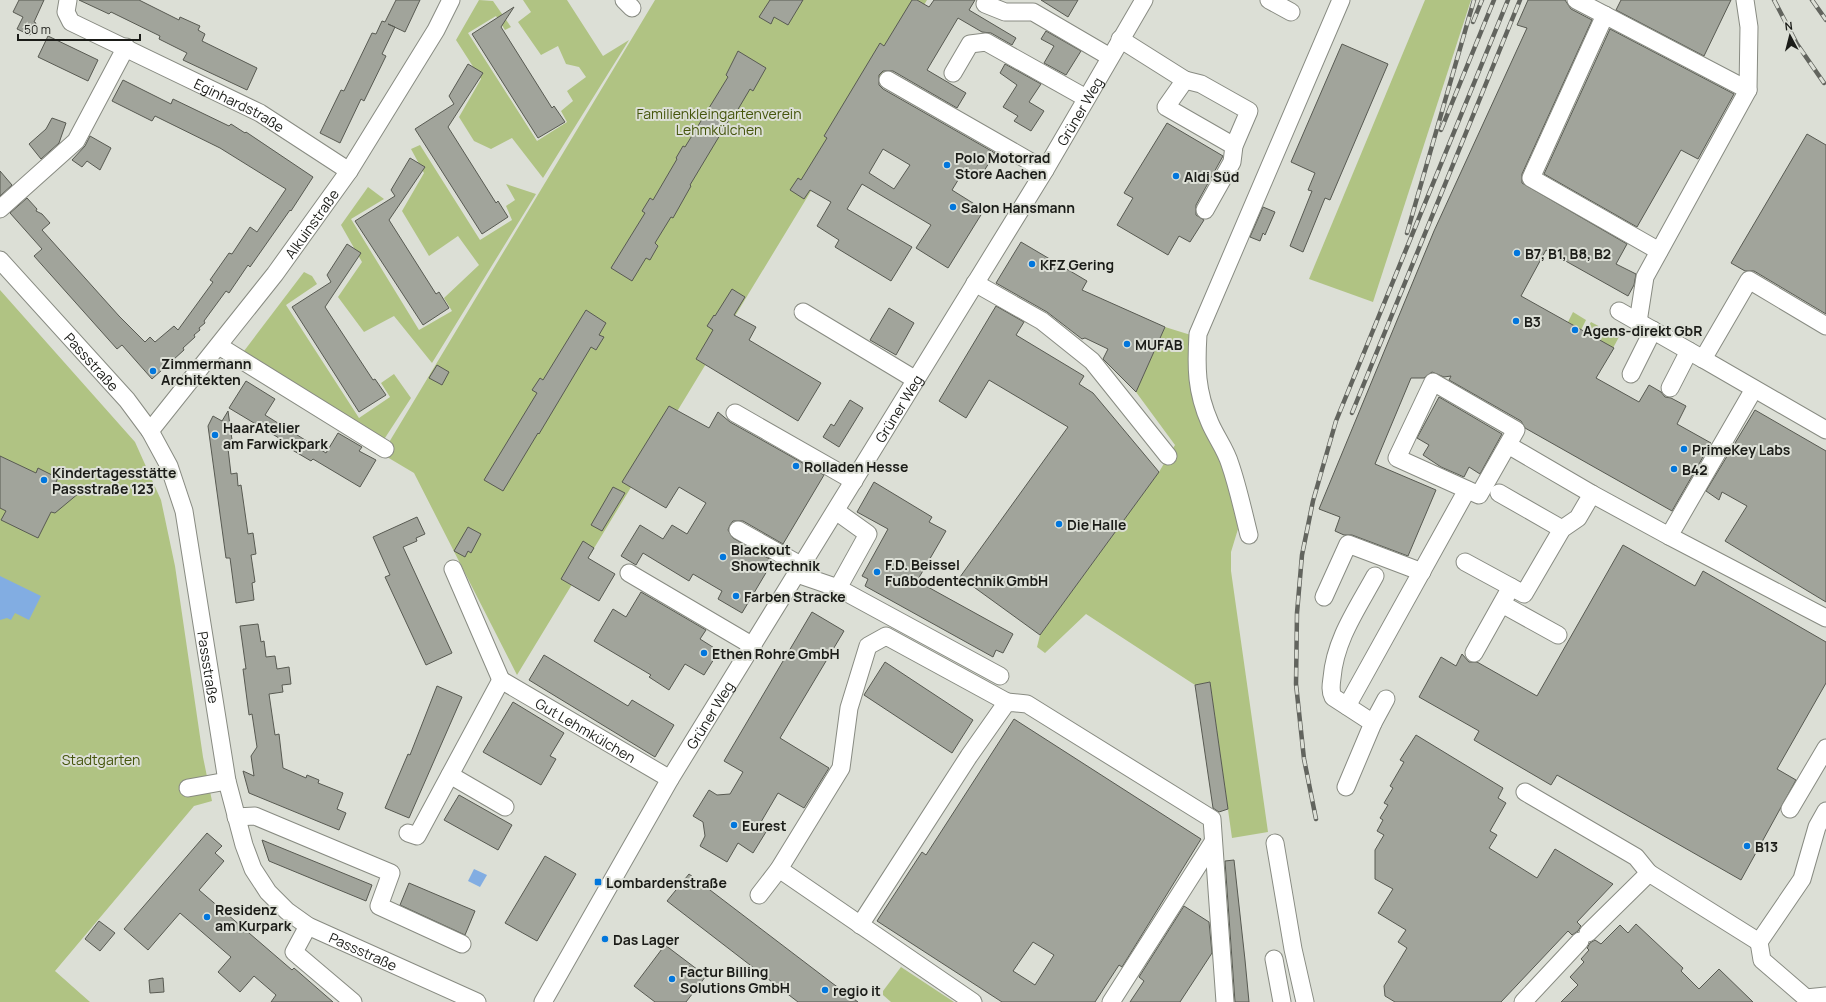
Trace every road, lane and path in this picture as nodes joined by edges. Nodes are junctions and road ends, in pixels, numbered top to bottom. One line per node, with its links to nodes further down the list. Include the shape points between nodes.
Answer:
1 (68, 0): 12 (street, Eginhardstraße, via 66,12 72,22)
2 (451, 0): 21 (street, Alkuinstraße, via 436,30)
3 (1144, 0): 11 (street, Grüner Weg)
4 (1269, 0): 9 (street)
5 (1340, 0): 51 (street, via 1198,334 1197,383 1210,422 1230,463)
6 (1576, 0): 10 (street)
7 (1745, 0): 17 (street, via 1748,27)
8 (985, 4): 13 (street, via 1005,12 1033,12)
9 (1290, 12)
10 (1605, 15): 17 (street); 24 (street, via 1531,178)
11 (1120, 39): 13 (street, Grüner Weg); 16 (street)
12 (126, 47): 21 (street, Eginhardstraße, via 260,113); 22 (street, via 76,141)
13 (1110, 57): 18 (street, Grüner Weg)
14 (953, 73): 18 (street, via 970,44 986,42)
15 (888, 80): 20 (street)
16 (1185, 80): 19 (street, via 1201,84 1249,111); 19 (street, via 1166,107)
17 (1748, 90): 24 (street)
18 (1086, 98): 20 (street, Grüner Weg)
19 (1234, 146): 23 (street, via 1232,162)
20 (1044, 170): 26 (street, Grüner Weg)
21 (349, 171): 32 (street, Alkuinstraße, via 275,274)
22 (0, 209)
23 (1205, 210)
24 (1658, 252): 29 (street, via 1645,277)
25 (0, 260): 40 (street, Passstraße, via 127,400)
26 (975, 283): 35 (street, Grüner Weg); 43 (street, via 1042,321 1092,361)
27 (1619, 311): 29 (street)
28 (803, 312): 35 (street)
29 (1638, 322): 31 (street)
30 (1826, 326): 33 (street, via 1749,280)
31 (1653, 330): 33 (street); 34 (street)
32 (219, 346): 40 (street, Alkuinstraße); 42 (street)
33 (1696, 355): 36 (street); 37 (street)
34 (1631, 374)
35 (916, 380): 44 (street, Grüner Weg)
36 (1670, 388)
37 (1754, 389): 39 (street); 52 (street)
38 (735, 413): 44 (street)
39 (1826, 430)
40 (150, 431): 76 (street, Passstraße, via 169,466 184,511)
41 (1508, 445): 45 (street, via 1479,496); 45 (street, via 1516,430 1433,382 1397,458); 47 (street)
42 (385, 449)
43 (1168, 456)
44 (854, 482): 48 (street, Grüner Weg)
45 (1467, 490): 56 (street)
46 (1499, 493): 49 (street)
47 (1592, 494): 49 (street, via 1578,518); 52 (street)
48 (836, 511): 55 (street, Grüner Weg); 59 (street, via 868,534)
49 (1562, 529): 60 (street, via 1524,594)
50 (738, 530): 55 (street)
51 (1249, 535)
52 (1669, 536): 63 (street)
53 (1465, 562): 60 (street)
54 (453, 569): 68 (street)
55 (799, 570): 59 (street); 65 (street, Grüner Weg)
56 (1422, 572): 61 (street, via 1348,544); 71 (street)
57 (629, 573): 65 (street)
58 (1375, 576): 71 (street, via 1344,632 1333,662 1332,695)
59 (838, 588): 67 (street)
60 (1511, 588): 62 (street)
61 (1324, 597)
62 (1502, 604): 64 (street); 66 (street)
63 (1826, 618)
64 (1558, 635)
65 (752, 646): 75 (street, Grüner Weg)
66 (1474, 653)
67 (1000, 676)
68 (501, 680): 74 (street); 75 (street, Gut Lehmkülchen)
69 (1386, 699): 72 (street)
70 (1007, 702): 85 (street, via 1027,704 1212,820); 87 (street, via 886,636 868,646 849,708 841,768); 90 (street, via 969,756)
71 (1347, 706): 72 (street)
72 (1373, 723): 77 (street)
73 (1826, 748): 81 (street)
74 (450, 775): 80 (street); 84 (street, via 417,836)
75 (670, 779): 100 (street, Grüner Weg)
76 (227, 781): 78 (street); 83 (street, Passstraße)
77 (1346, 787)
78 (188, 788)
79 (1525, 792): 88 (street, via 1636,857)
80 (505, 807)
81 (1790, 809)
82 (1826, 811): 92 (street, via 1816,827 1802,879)
83 (236, 817): 91 (street, Passstraße, via 253,869 268,892 287,911); 93 (street, via 255,816 391,873 379,906)
84 (408, 832)
85 (1213, 842): 96 (street); 102 (street)
86 (1275, 843): 104 (street)
87 (779, 868): 89 (street); 90 (street)
88 (1649, 873): 92 (street); 105 (street)
89 (759, 895)
90 (860, 925): 101 (street)
91 (308, 926): 98 (street, Passstraße); 99 (street, via 294,952)
92 (1759, 942): 97 (street, via 1762,960 1806,998)
93 (462, 944)
94 (1274, 959): 103 (street)
95 (1139, 978): 96 (street)
96 (1114, 996)
97 (1826, 996)
98 (471, 1000)
99 (353, 1002)
100 (543, 1002)
101 (973, 1002)
102 (1225, 1002)
103 (1282, 1002)
104 (1305, 1002)
105 (1523, 1002)

